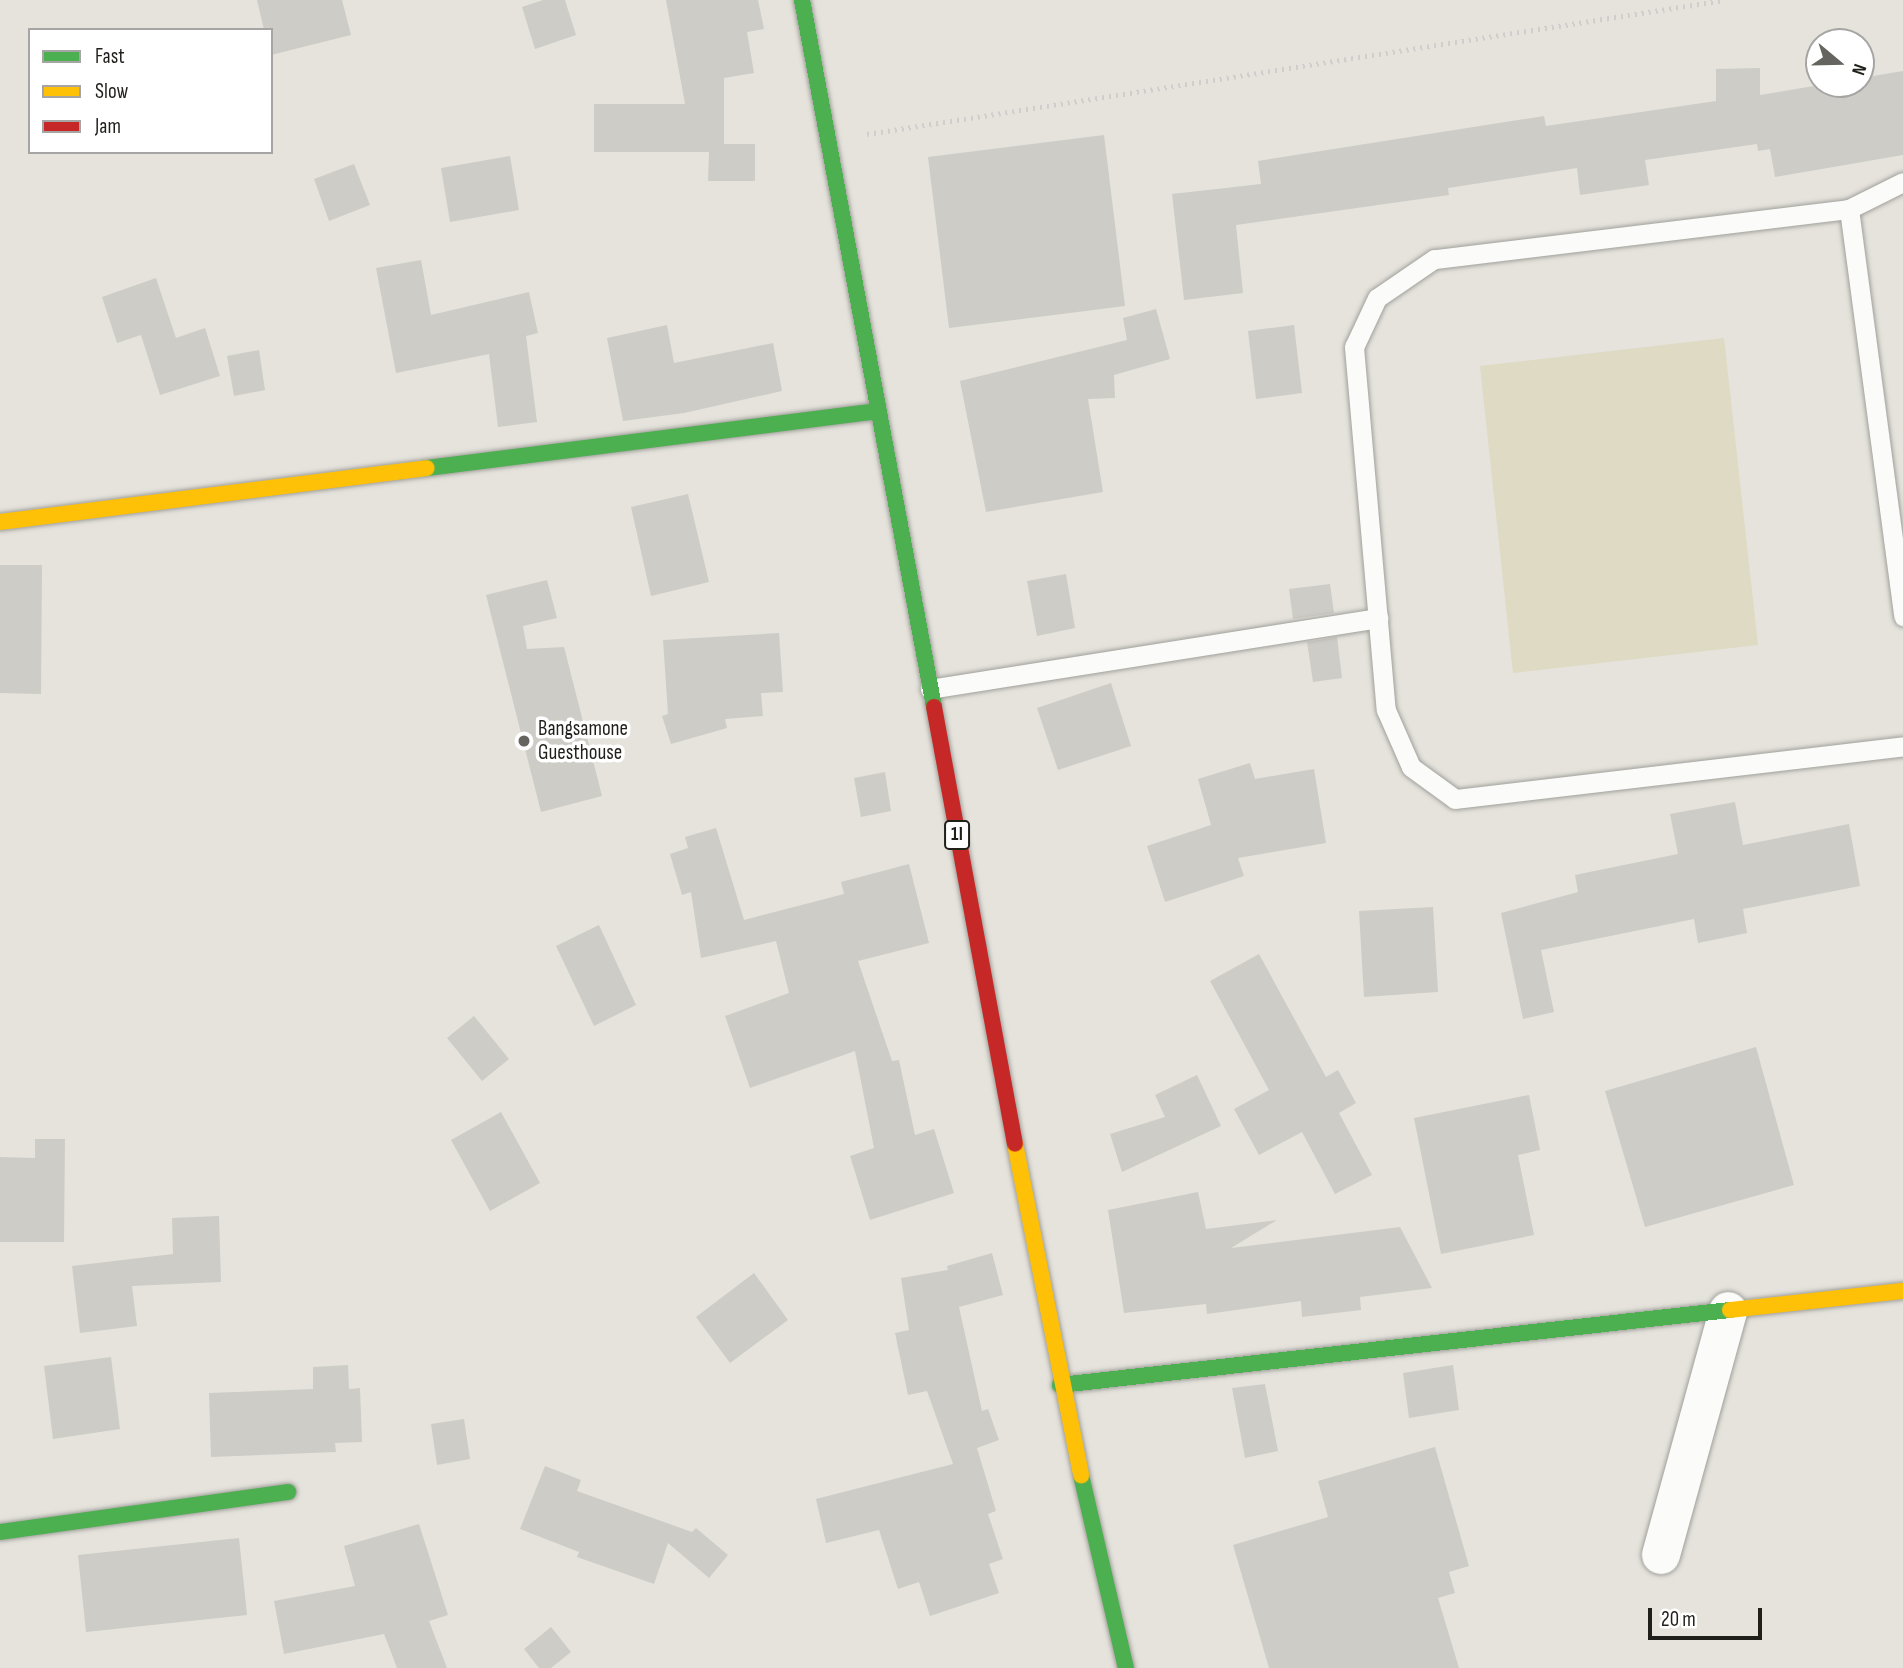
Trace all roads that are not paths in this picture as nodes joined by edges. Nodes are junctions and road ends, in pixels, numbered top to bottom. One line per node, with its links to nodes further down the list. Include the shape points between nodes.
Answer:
1 (802, 0): 4 (main road, 1I)
2 (1903, 183): 3 (lane)
3 (1849, 209): 6 (lane); 7 (lane, via 1434,260 1377,298 1354,347)
4 (878, 411): 5 (main road); 8 (main road, 1I)
5 (0, 522)
6 (1903, 616)
7 (1377, 618): 8 (lane); 9 (lane, via 1386,710 1411,767 1455,799)
8 (930, 689): 12 (main road, 1I)
9 (1903, 746)
10 (1903, 1291): 11 (main road)
11 (1728, 1311): 12 (main road); 15 (street)
12 (1060, 1385): 16 (main road, 1I)
13 (288, 1492): 14 (main road)
14 (0, 1532)
15 (1661, 1555)
16 (1126, 1668)

